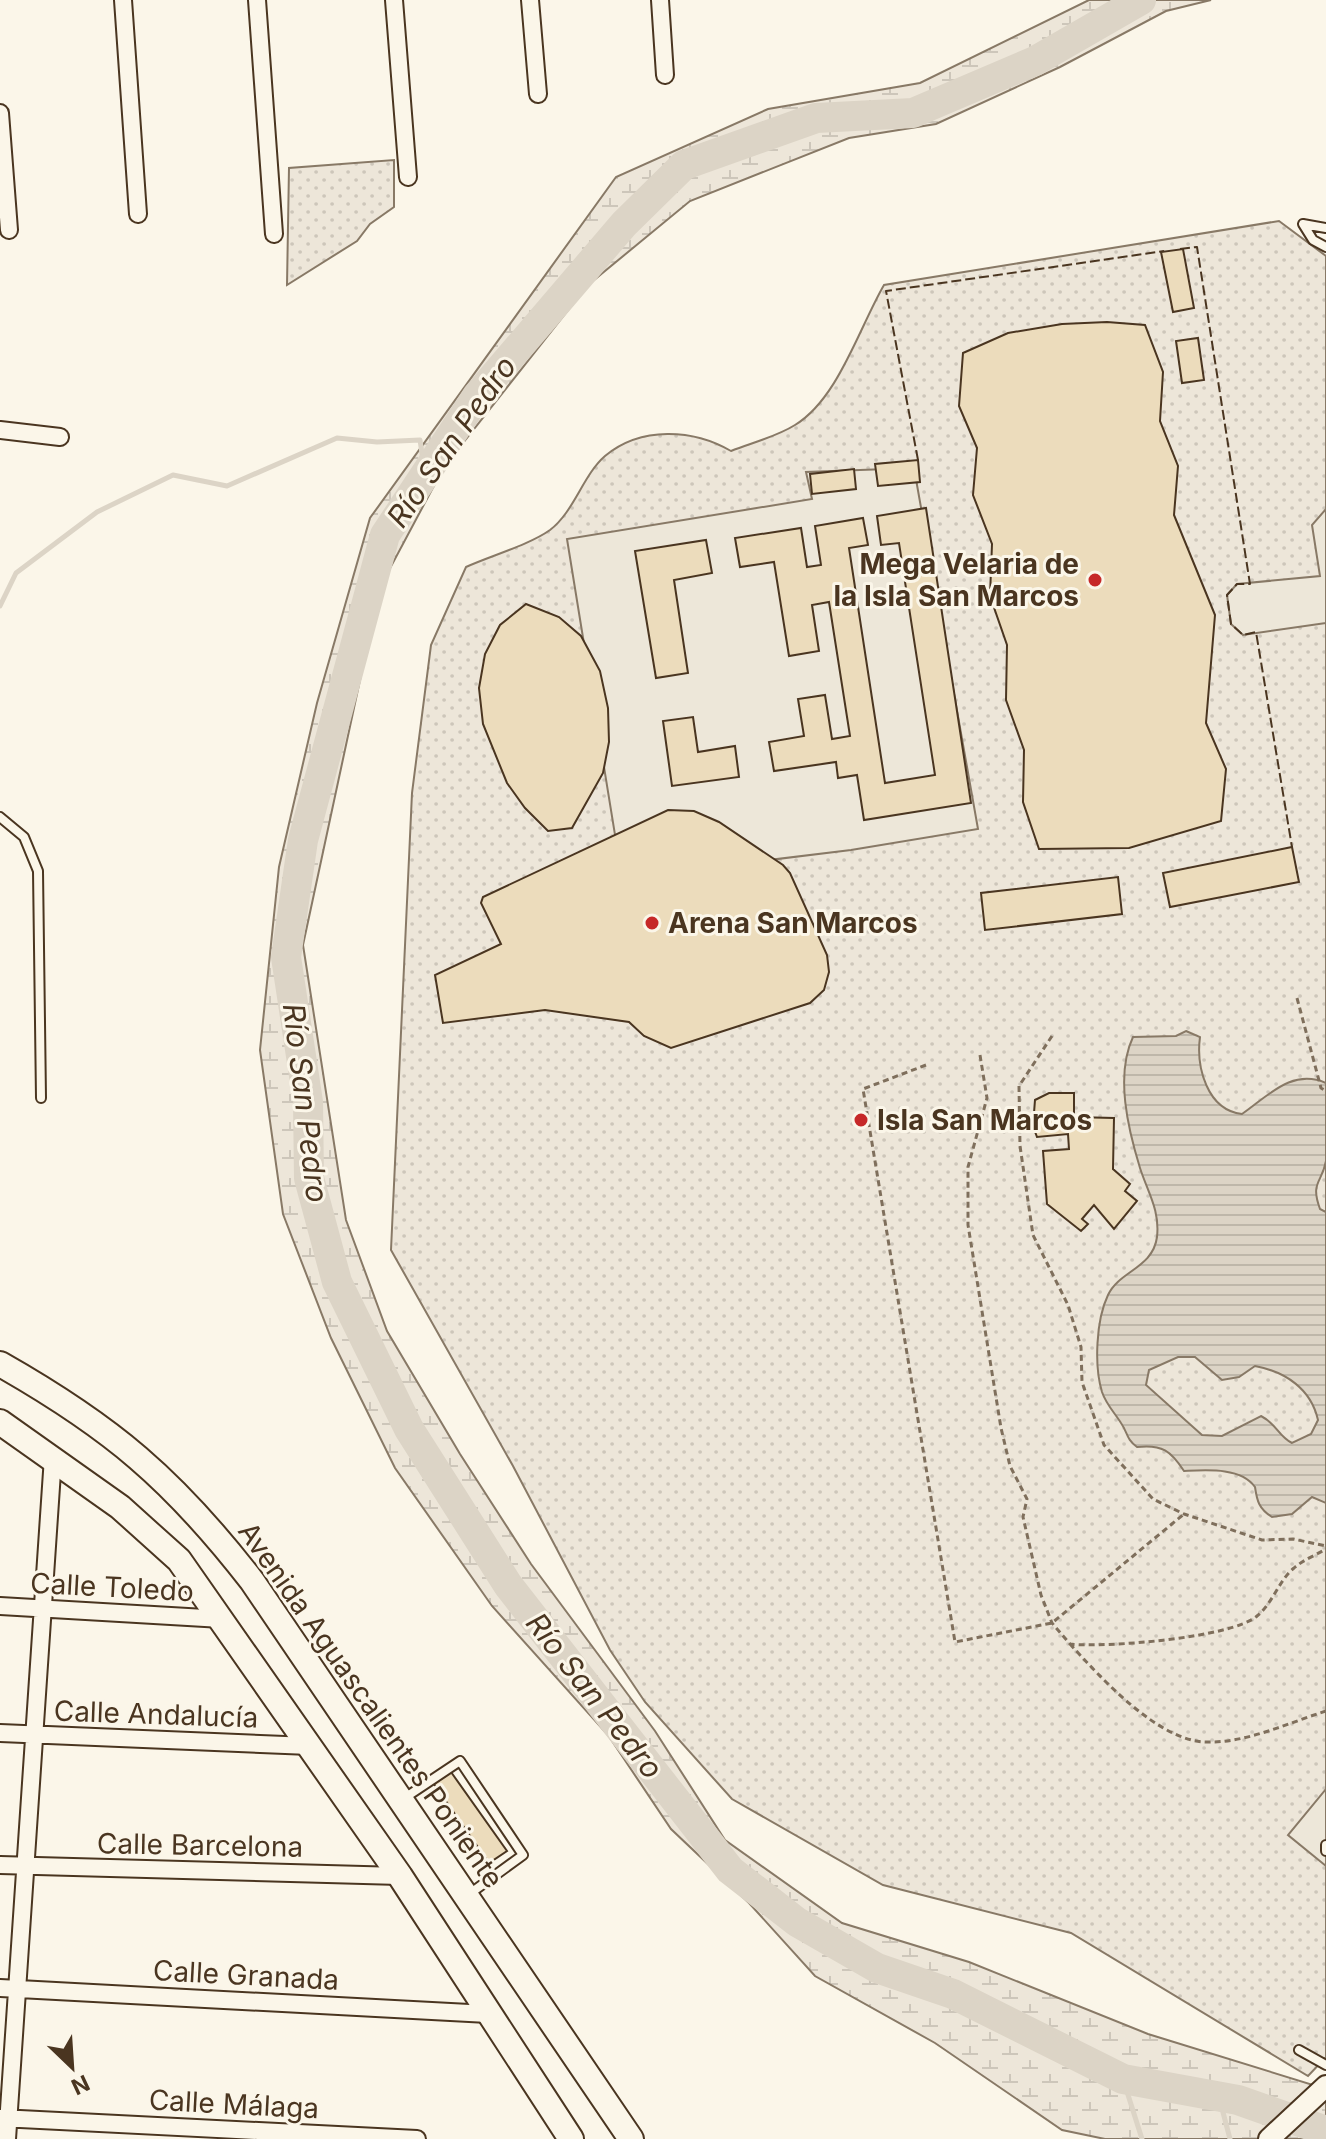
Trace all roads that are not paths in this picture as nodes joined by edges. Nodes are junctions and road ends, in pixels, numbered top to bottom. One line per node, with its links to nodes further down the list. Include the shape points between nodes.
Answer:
1 (123, 0): 10 (street)
2 (257, 0): 13 (street)
3 (394, 0): 9 (street)
4 (530, 0): 7 (street)
5 (660, 0): 6 (street)
6 (665, 75)
7 (538, 94)
8 (0, 113): 12 (street)
9 (408, 177)
10 (138, 214)
11 (1326, 228): 14 (lane, via 1303,224 1313,240)
12 (9, 230)
13 (274, 234)
14 (1326, 247)
15 (0, 430): 16 (street)
16 (60, 437)
17 (0, 817): 18 (lane, via 24,837 38,871)
18 (41, 1098)
19 (0, 1364): 28 (main road, Avenida Aguascalientes Poniente, via 119,1439 208,1525)
20 (0, 1422): 21 (main road)
21 (53, 1457): 23 (street); 24 (main road, via 179,1560)
22 (0, 1606): 23 (street, Calle Toledo)
23 (43, 1608): 24 (street, Calle Toledo); 26 (street)
24 (222, 1619): 27 (main road)
25 (0, 1733): 26 (street, Calle Andalucía)
26 (35, 1735): 27 (street, Calle Andalucía); 30 (street)
27 (310, 1746): 31 (main road)
28 (402, 1799): 32 (main road, Avenida Aguascalientes Poniente); 32 (lane, via 460,1761 523,1855)
29 (0, 1865): 30 (street, Calle Barcelona)
30 (26, 1866): 31 (street, Calle Barcelona); 33 (street)
31 (400, 1876): 34 (main road)
32 (467, 1895): 42 (main road, Avenida Aguascalientes Poniente)
33 (8, 1988): 34 (street, Calle Granada); 38 (street)
34 (488, 2014): 41 (main road)
35 (1299, 2050): 36 (lane)
36 (1326, 2065)
37 (1326, 2086): 43 (street)
38 (4, 2118): 39 (street); 40 (street, Calle Málaga)
39 (7, 2139)
40 (417, 2139)
41 (571, 2139)
42 (631, 2139)
43 (1269, 2139)

